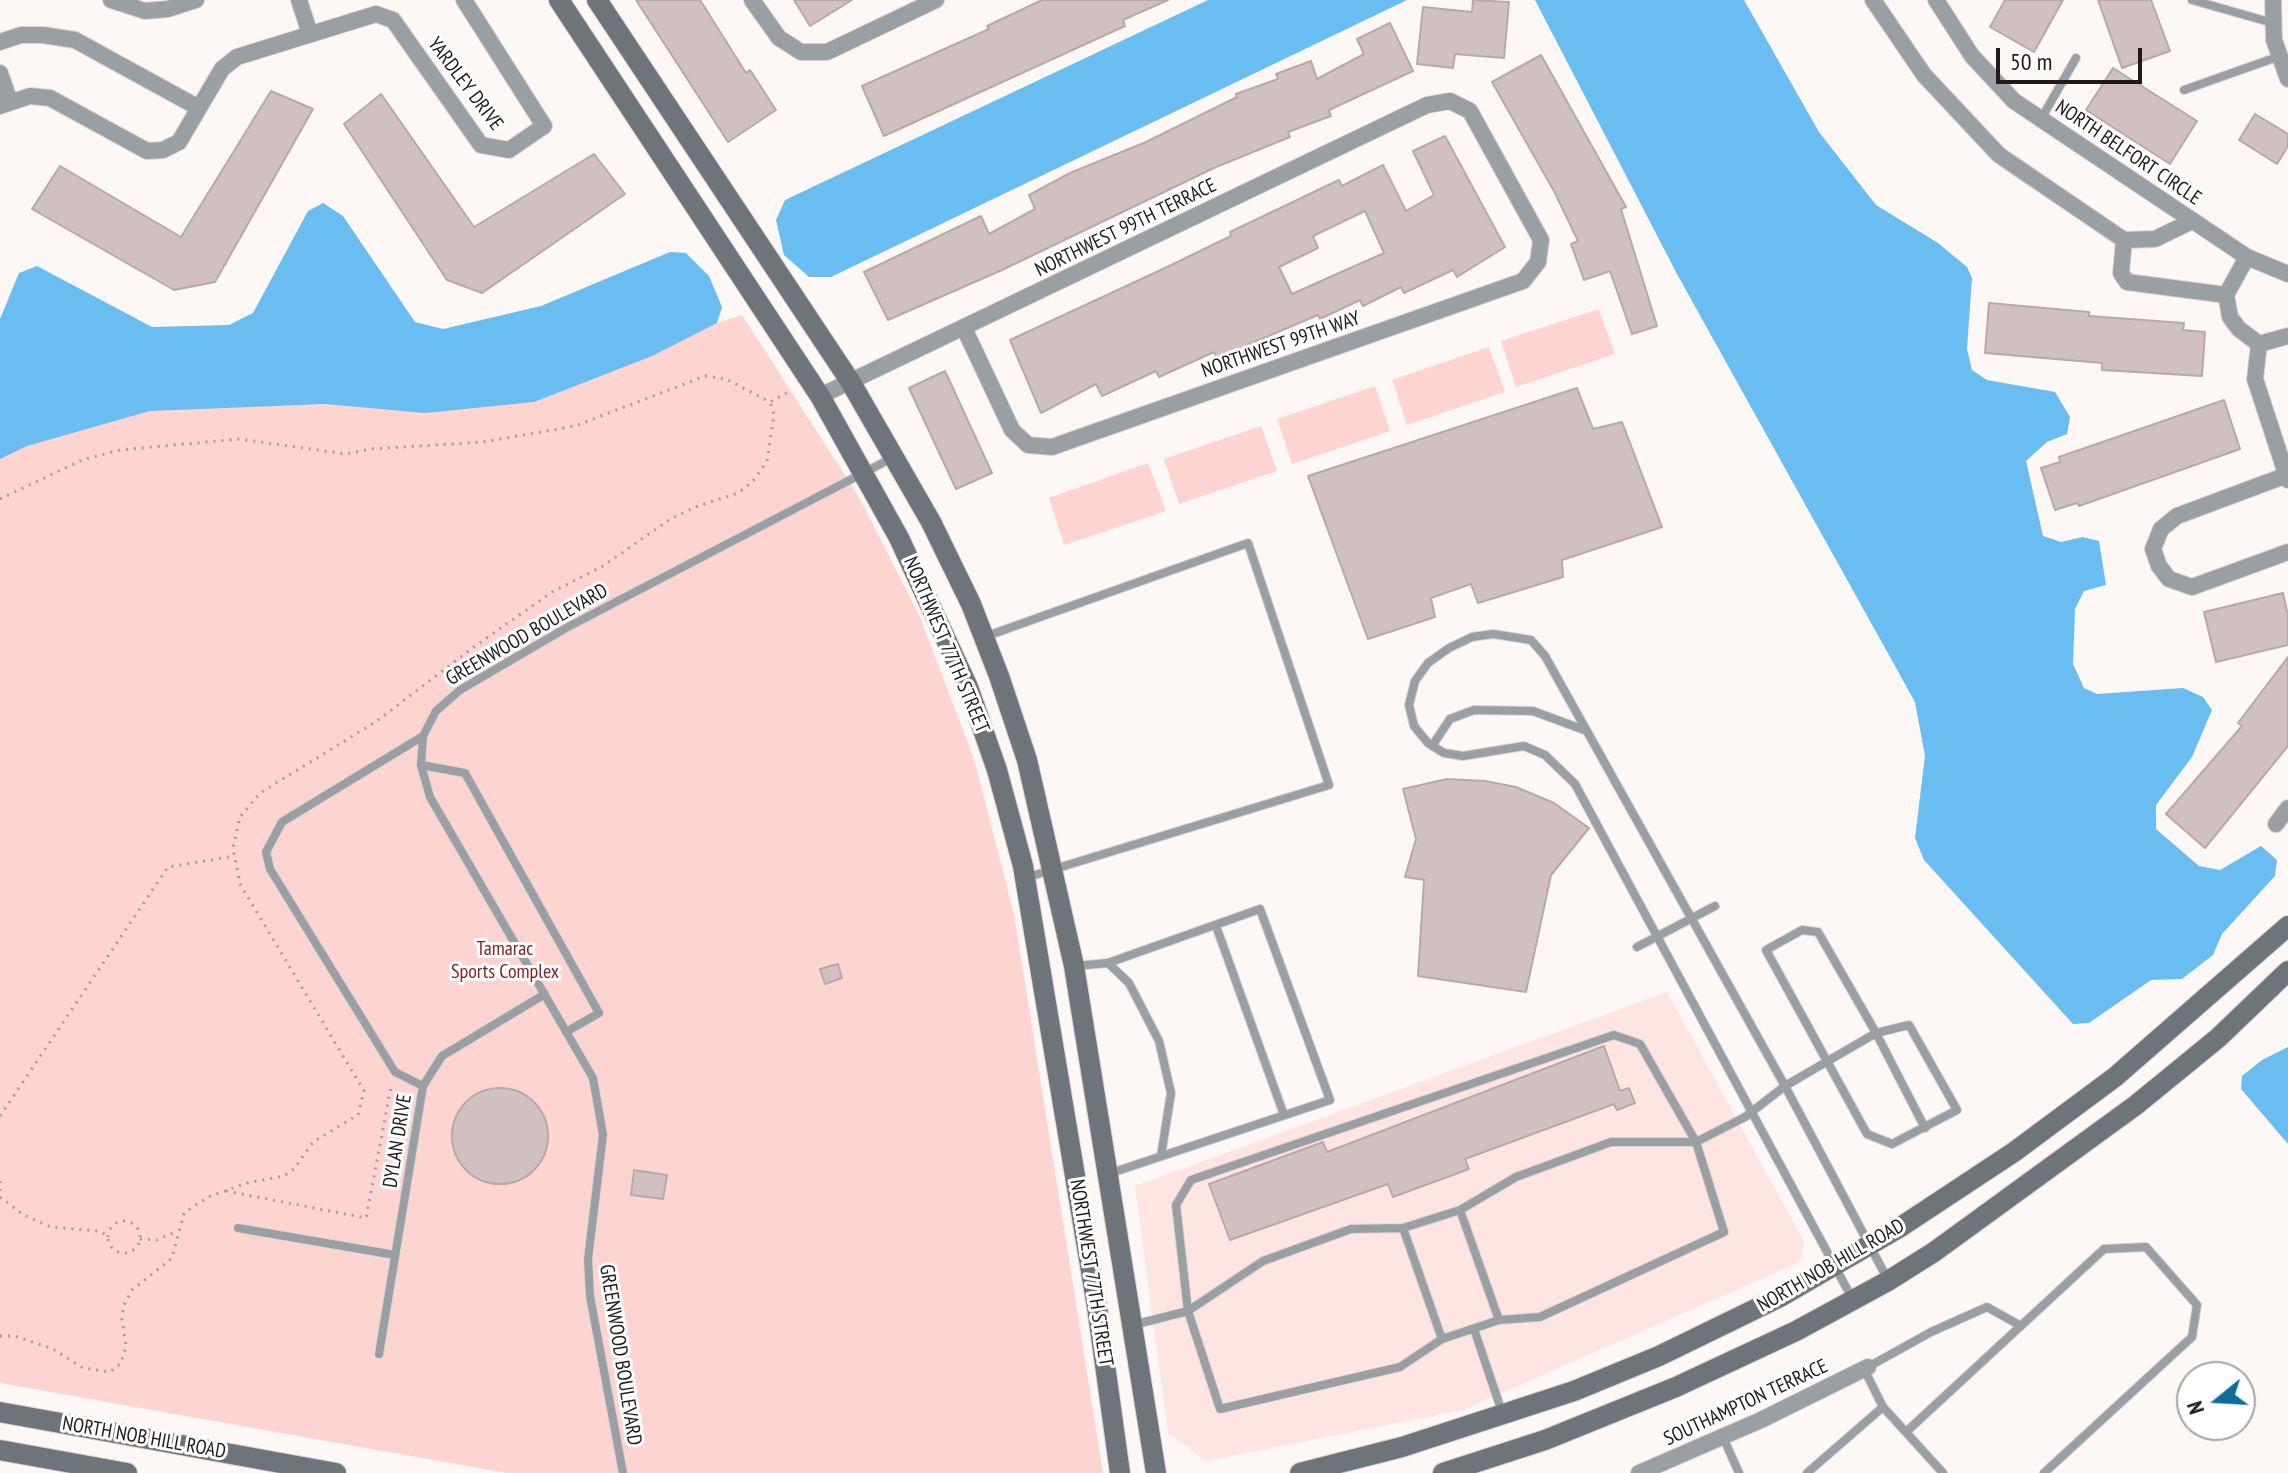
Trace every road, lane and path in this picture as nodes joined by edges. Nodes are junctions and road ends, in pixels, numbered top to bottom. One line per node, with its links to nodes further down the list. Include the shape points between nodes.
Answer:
1 (111, 0): 2 (street, via 145,11)
2 (196, 0)
3 (299, 0): 14 (street)
4 (464, 0): 14 (street, YARDLEY DRIVE, via 544,126 509,150 481,145 393,20 376,14)
5 (559, 0): 35 (street, NORTHWEST 77TH STREET)
6 (597, 0): 33 (street, NORTHWEST 77TH STREET)
7 (752, 0): 8 (street, via 779,38 801,52 827,52)
8 (936, 0)
9 (1873, 0): 26 (street, via 1924,75 1999,155)
10 (1936, 0): 24 (street, NORTH BELFORT CIRCLE, via 1972,56 2014,101)
11 (2192, 0): 13 (lane)
12 (2273, 0): 13 (street)
13 (2273, 23): 16 (street)
14 (310, 34): 23 (street, YARDLEY DRIVE, via 237,57 222,69)
15 (0, 42): 23 (street, via 43,35 75,40)
16 (2280, 56): 19 (street); 20 (lane)
17 (2076, 58): 24 (lane)
18 (0, 73): 22 (street)
19 (2288, 79)
20 (2184, 90)
21 (1450, 101): 30 (street, NORTHWEST 99TH TERRACE, via 1427,105); 30 (street, NORTHWEST 99TH WAY, via 1470,111 1541,240 1538,262 1523,281 1052,447 1028,445 1012,430)
22 (5, 104): 23 (street, YARDLEY DRIVE, via 30,96 50,98 147,151 179,142)
23 (199, 108)
24 (2041, 119): 25 (street, NORTH BELFORT CIRCLE)
25 (2192, 221): 26 (street, via 2155,239); 27 (street, NORTH BELFORT CIRCLE)
26 (2124, 240): 29 (street, via 2121,273 2127,282)
27 (2247, 257): 28 (street, NORTH BELFORT CIRCLE); 29 (street)
28 (2288, 274)
29 (2226, 295): 32 (street, via 2230,317)
30 (964, 328): 33 (street, NORTHWEST 99TH TERRACE)
31 (2288, 336): 32 (street)
32 (2259, 344): 39 (street, via 2255,379)
33 (850, 381): 35 (street, NORTHWEST 99TH TERRACE); 37 (street, NORTHWEST 77TH STREET)
34 (790, 391): 36 (path)
35 (820, 396): 38 (street, NORTHWEST 77TH STREET)
36 (770, 402): 40 (path, via 726,379 705,376 627,409 520,437 346,454 239,439 136,448 82,460); 49 (path, via 774,415 767,461 753,481 738,493 669,520 603,566 552,592 377,721 260,793 240,817)
37 (892, 458): 38 (lane, GREENWOOD BOULEVARD); 42 (street, NORTHWEST 77TH STREET, via 931,522)
38 (864, 472): 44 (lane, GREENWOOD BOULEVARD, via 566,628 460,690 436,711); 51 (street, NORTHWEST 77TH STREET, via 968,687 997,770)
39 (2287, 477): 41 (street, via 2177,516 2161,529 2153,549 2169,579 2192,587)
40 (0, 499)
41 (2288, 552)
42 (984, 637): 50 (street, NORTHWEST 77TH STREET, via 1027,760); 50 (lane, via 1248,543 1329,785)
43 (1588, 731): 45 (lane, via 1533,711 1474,710 1450,719); 45 (lane, via 1531,640 1493,634 1449,648 1415,681 1409,705 1414,726); 53 (lane)
44 (423, 736): 46 (lane, GREENWOOD BOULEVARD); 65 (lane, via 282,822 266,852 270,869)
45 (1432, 746): 56 (lane, via 1463,756 1524,746 1560,766)
46 (421, 765): 61 (lane, GREENWOOD BOULEVARD, via 430,797); 62 (lane, via 465,773 599,1013)
47 (2288, 808): 48 (street)
48 (2276, 824)
49 (235, 856): 70 (path, via 168,867); 76 (path, via 251,908 364,1091 358,1115 313,1142 294,1169)
50 (1052, 870): 51 (lane); 59 (street, NORTHWEST 77TH STREET)
51 (1024, 879): 107 (street, NORTHWEST 77TH STREET, via 1048,1002)
52 (1715, 906): 53 (lane)
53 (1692, 919): 56 (lane); 67 (lane)
54 (1216, 926): 58 (lane); 69 (lane); 69 (lane, via 1260,909 1330,1100)
55 (2288, 926): 84 (street, NORTH NOB HILL ROAD, via 2115,1077 2014,1152)
56 (1658, 935): 57 (lane); 68 (lane)
57 (1637, 947)
58 (1108, 963): 59 (lane); 73 (lane, via 1129,983 1159,1041 1171,1093)
59 (1074, 966): 74 (street, NORTHWEST 77TH STREET)
60 (2288, 971): 87 (street, NORTH NOB HILL ROAD, via 2136,1105)
61 (545, 994): 62 (lane, GREENWOOD BOULEVARD); 66 (lane, DYLAN DRIVE, via 442,1056)
62 (566, 1032): 106 (lane, GREENWOOD BOULEVARD, via 593,1078 601,1107 603,1135 588,1259 590,1296)
63 (1876, 1033): 64 (lane); 64 (lane, via 1818,932 1802,930 1766,950); 71 (lane); 71 (lane, via 1909,1025 1957,1110)
64 (1826, 1062): 67 (lane); 71 (lane, via 1867,1134 1892,1144)
65 (395, 1072): 66 (lane); 76 (path, via 366,1218)
66 (423, 1086): 85 (lane, DYLAN DRIVE)
67 (1785, 1086): 68 (lane); 84 (lane)
68 (1753, 1111): 72 (lane); 86 (lane)
69 (1284, 1115): 73 (lane)
70 (0, 1116)
71 (1925, 1128)
72 (1696, 1142): 78 (lane, via 1611,1142 1516,1177); 89 (lane, via 1640,1044 1614,1035 1191,1180 1176,1205); 90 (lane, via 1724,1232 1540,1317)
73 (1161, 1156): 74 (lane)
74 (1108, 1174): 91 (street, NORTHWEST 77TH STREET)
75 (0, 1181): 77 (path)
76 (226, 1191): 81 (path, via 193,1205)
77 (0, 1194): 82 (path, via 22,1214 51,1227)
78 (1460, 1210): 80 (lane); 90 (lane)
79 (238, 1228): 85 (lane)
80 (1403, 1228): 89 (lane, via 1351,1229 1263,1261); 95 (lane)
81 (177, 1231): 83 (path, via 157,1240); 94 (path, via 172,1258 132,1290 124,1305 126,1347 121,1363 110,1372 83,1368 53,1349 15,1336)
82 (108, 1236): 83 (path, via 111,1246 129,1253); 83 (path, via 121,1221 131,1222)
83 (140, 1239)
84 (1869, 1246): 86 (street, NORTH NOB HILL ROAD); 87 (lane)
85 (395, 1255): 96 (lane, DYLAN DRIVE)
86 (1836, 1265): 88 (lane); 100 (street, NORTH NOB HILL ROAD, via 1659,1356)
87 (1888, 1281): 88 (street, NORTH NOB HILL ROAD)
88 (1853, 1301): 110 (street, NORTH NOB HILL ROAD, via 1676,1387 1545,1440)
89 (1188, 1311): 91 (lane); 95 (lane, via 1220,1409 1400,1367)
90 (1499, 1320): 93 (lane)
91 (1132, 1326): 108 (street, NORTHWEST 77TH STREET)
92 (2021, 1326): 97 (lane, via 1987,1307); 101 (lane); 115 (lane, via 2104,1249 2146,1247 2197,1305 2192,1337)
93 (1474, 1329): 95 (lane); 100 (lane)
94 (0, 1336)
95 (1442, 1339)
96 (379, 1354)
97 (1866, 1368): 98 (lane); 102 (street, SOUTHAMPTON TERRACE)
98 (1883, 1407): 101 (lane); 113 (lane)
99 (0, 1412): 105 (street, NORTH NOB HILL ROAD)
100 (1503, 1416): 109 (street, NORTH NOB HILL ROAD)
101 (1906, 1432): 114 (lane)
102 (1723, 1437): 111 (street, SOUTHAMPTON TERRACE); 112 (lane)
103 (0, 1450): 104 (street, NORTH NOB HILL ROAD)
104 (127, 1473)
105 (336, 1473)
106 (623, 1473)
107 (1120, 1473)
108 (1156, 1473)
109 (1300, 1473)
110 (1443, 1473)
111 (1639, 1473)
112 (1739, 1473)
113 (1807, 1473)
114 (1943, 1473)
115 (2044, 1473)

